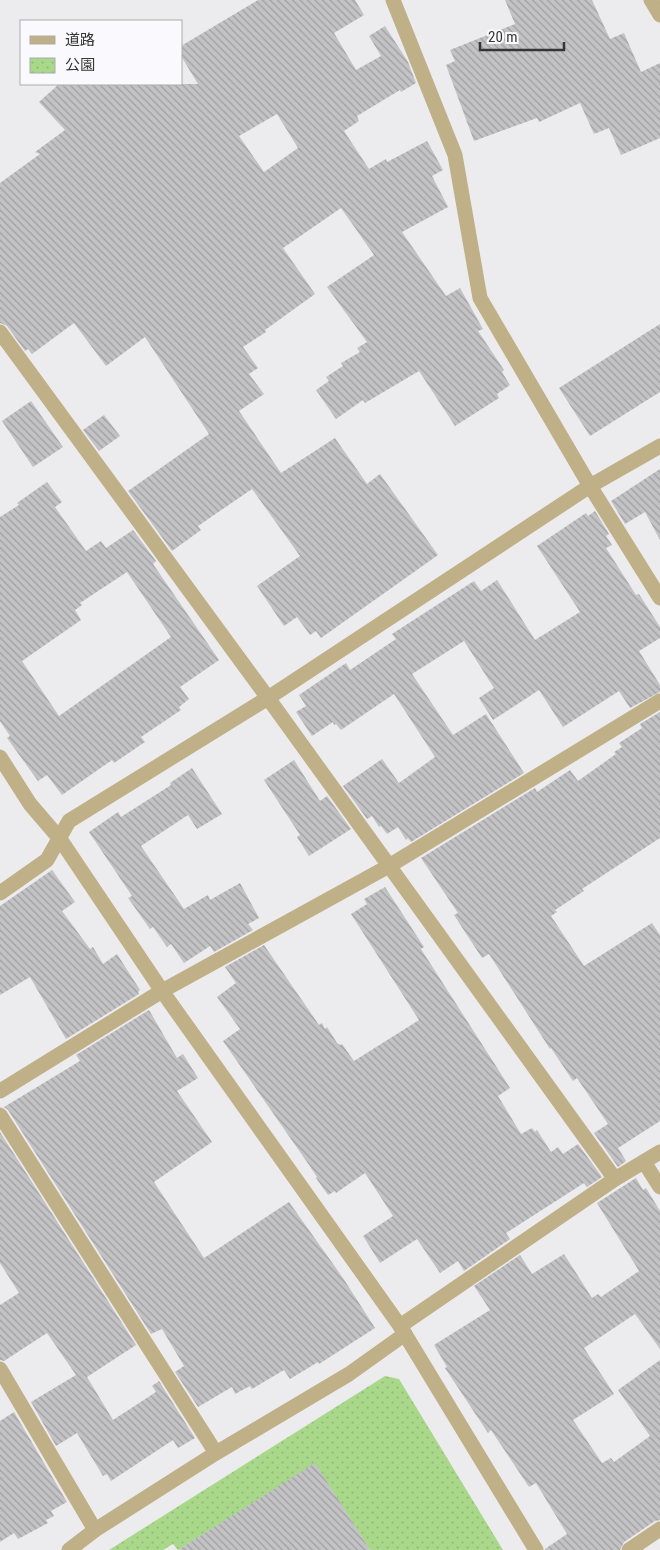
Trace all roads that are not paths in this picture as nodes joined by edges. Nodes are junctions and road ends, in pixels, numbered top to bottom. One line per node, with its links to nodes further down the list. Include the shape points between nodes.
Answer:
1 (394, 0): 6 (street, via 456,155 480,298)
2 (651, 0): 3 (street)
3 (660, 15)
4 (0, 332): 8 (street)
5 (660, 446): 6 (street)
6 (590, 486): 7 (street); 8 (street)
7 (660, 598)
8 (268, 698): 11 (street, via 69,820); 12 (street)
9 (660, 701): 12 (street)
10 (0, 757): 11 (street, via 30,804)
11 (60, 839): 13 (street, via 47,860); 14 (street)
12 (389, 866): 14 (street); 19 (street)
13 (0, 893)
14 (162, 991): 15 (street); 21 (street)
15 (0, 1091)
16 (0, 1115): 23 (street)
17 (660, 1152): 18 (street)
18 (644, 1162): 19 (street); 20 (street)
19 (615, 1179): 21 (street)
20 (660, 1187)
21 (403, 1330): 23 (street, via 349,1374); 27 (street)
22 (0, 1369): 25 (street)
23 (216, 1453): 25 (street)
24 (660, 1529): 28 (street)
25 (95, 1530): 26 (street)
26 (69, 1550)
27 (536, 1550)
28 (629, 1550)

